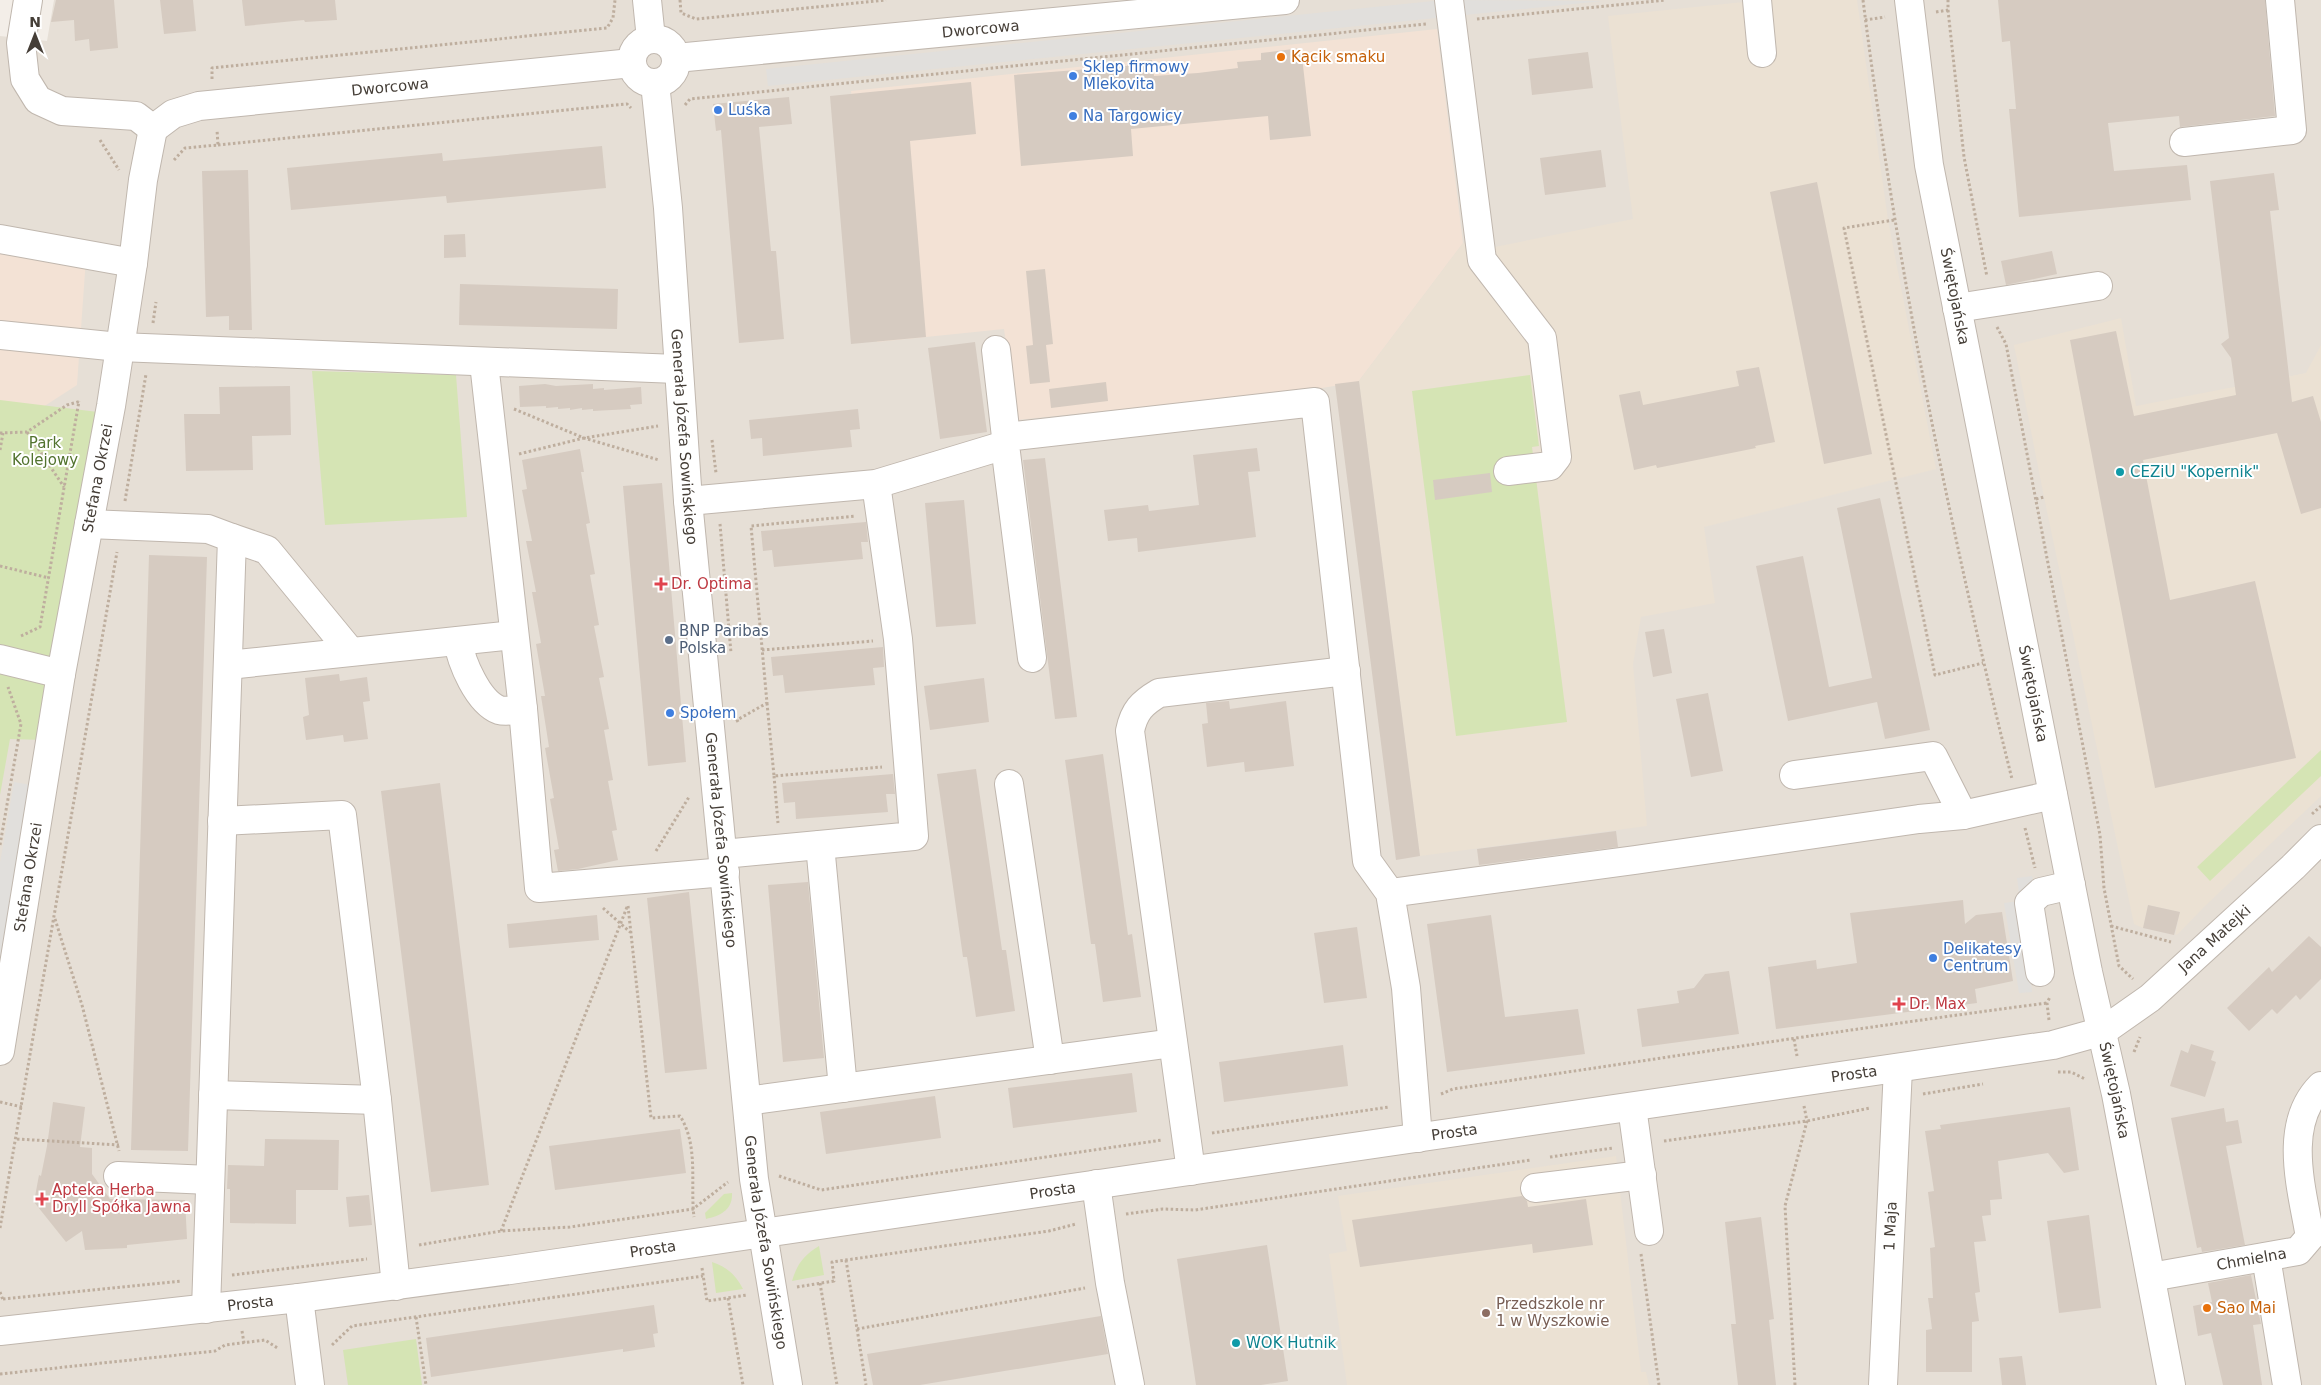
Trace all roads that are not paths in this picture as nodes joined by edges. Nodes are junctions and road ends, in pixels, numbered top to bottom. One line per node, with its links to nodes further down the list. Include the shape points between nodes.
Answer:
1 (28, 0): 13 (street, via 21,43 25,79 38,100 62,111 136,116)
2 (647, 0): 8 (street)
3 (1286, 0): 10 (street, Dworcowa)
4 (1757, 0): 9 (street)
5 (1909, 0): 18 (street, Świętojańska, via 1929,165)
6 (2280, 0): 14 (street, via 2292,130)
7 (1450, 11): 25 (street, via 1482,260 1542,338 1557,457 1550,466)
8 (650, 39): 10 (street, via 664,41); 11 (street, via 638,44)
9 (1762, 54)
10 (676, 58): 12 (street, via 671,75)
11 (632, 62): 12 (street, via 633,69 642,80); 13 (street, Dworcowa, via 200,106 173,114)
12 (655, 83): 23 (street, Generała Józefa Sowińskiego, via 668,208)
13 (154, 129): 16 (street, Stefana Okrzei, via 143,180)
14 (2184, 142)
15 (0, 239): 16 (street)
16 (133, 262): 20 (street, Stefana Okrzei)
17 (2098, 286): 18 (street)
18 (1957, 308): 41 (street, Świętojańska)
19 (0, 335): 20 (street)
20 (120, 347): 22 (street); 28 (street, Stefana Okrzei)
21 (996, 350): 24 (street)
22 (484, 362): 23 (street); 30 (street)
23 (678, 369): 27 (street, Generała Józefa Sowińskiego)
24 (1005, 441): 26 (street); 33 (street); 36 (street, via 1315,402)
25 (1508, 471)
26 (876, 484): 27 (street); 45 (street, via 898,638 914,836)
27 (688, 501): 46 (street, Generała Józefa Sowińskiego)
28 (89, 524): 29 (street, via 208,529); 37 (street, Stefana Okrzei)
29 (232, 538): 32 (street, via 267,550); 35 (street)
30 (514, 635): 31 (street); 38 (street)
31 (458, 641): 32 (street); 38 (street, via 461,659 486,702 501,711)
32 (350, 651): 35 (street)
33 (1032, 658)
34 (5, 660): 37 (street)
35 (228, 665): 43 (street)
36 (1346, 671): 48 (street, via 1367,861); 51 (street, via 1160,693 1139,706 1133,717 1130,731)
37 (61, 674): 52 (street, Stefana Okrzei)
38 (523, 709): 46 (street, via 539,888 638,879)
39 (1794, 775): 42 (street, via 1933,756)
40 (1009, 784): 53 (street)
41 (2053, 795): 42 (street); 47 (street, Świętojańska)
42 (1963, 814): 48 (street)
43 (222, 821): 57 (street); 58 (street, via 342,815)
44 (2321, 839): 50 (street, Jana Matejki, via 2150,998)
45 (820, 845): 46 (street, via 781,849); 56 (street)
46 (724, 863): 59 (street, Generała Józefa Sowińskiego)
47 (2071, 885): 49 (street, via 2041,892 2029,903); 50 (street, Świętojańska)
48 (1390, 893): 61 (street, via 1406,988)
49 (2040, 972)
50 (2103, 1032): 54 (street, Prosta, via 2053,1045); 71 (street, Świętojańska)
51 (1173, 1043): 53 (street); 62 (street)
52 (0, 1051)
53 (1050, 1060): 56 (street)
54 (1898, 1068): 60 (street, Prosta); 79 (street, 1 Maja)
55 (2321, 1086): 70 (street, Chmielna, via 2310,1097 2299,1128 2298,1167 2310,1237 2298,1251)
56 (842, 1088): 59 (street)
57 (213, 1095): 58 (street); 65 (street)
58 (377, 1100): 72 (street)
59 (747, 1101): 68 (street, Generała Józefa Sowińskiego)
60 (1632, 1107): 61 (street, Prosta); 63 (street)
61 (1418, 1138): 62 (street, Prosta)
62 (1191, 1171): 66 (street, Prosta)
63 (1642, 1175): 67 (street); 69 (street)
64 (118, 1176): 65 (street)
65 (210, 1180): 74 (street)
66 (1096, 1184): 68 (street, Prosta); 78 (street, via 1110,1284)
67 (1535, 1188)
68 (762, 1233): 72 (street, Prosta); 77 (street, Generała Józefa Sowińskiego)
69 (1644, 1238)
70 (2266, 1257): 71 (street, Chmielna); 81 (street)
71 (2151, 1277): 80 (street, Świętojańska)
72 (396, 1286): 73 (street, Prosta)
73 (299, 1298): 74 (street, Prosta); 76 (street)
74 (206, 1309): 75 (street, Prosta)
75 (0, 1331)
76 (310, 1385)
77 (788, 1385)
78 (1130, 1385)
79 (1883, 1385)
80 (2171, 1385)
81 (2287, 1385)

